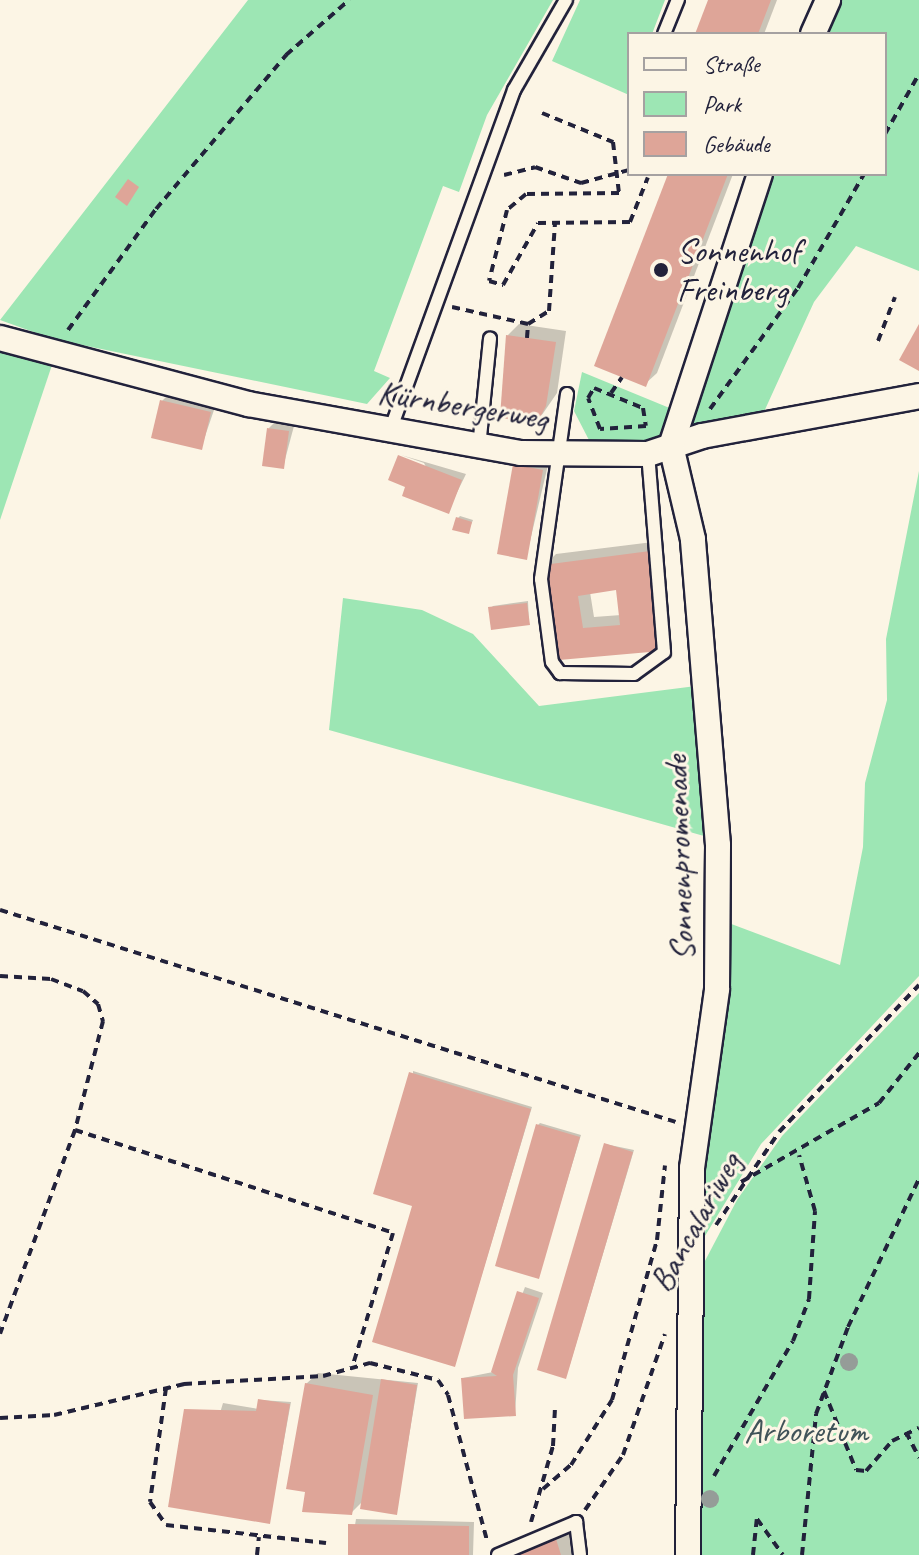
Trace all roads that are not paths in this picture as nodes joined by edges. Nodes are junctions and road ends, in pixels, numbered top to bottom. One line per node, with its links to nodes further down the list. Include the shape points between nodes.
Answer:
1 (566, 0): 11 (lane, via 514,90)
2 (678, 0): 4 (lane)
3 (828, 0): 5 (street)
4 (665, 32)
5 (814, 32)
6 (759, 176): 13 (street)
7 (0, 338): 11 (street, Kürnbergerweg, via 248,404)
8 (490, 339): 12 (lane)
9 (567, 394): 14 (lane)
10 (919, 396): 13 (street, Kürnbergerweg)
11 (391, 428): 12 (street, Kürnbergerweg)
12 (479, 447): 14 (street, Kürnbergerweg)
13 (660, 450): 14 (street, Kürnbergerweg); 14 (lane, via 664,652 644,671 609,675 560,673 552,662 541,579); 17 (street, Sonnenpromenade, via 693,539 718,845 717,989 697,1129 687,1276)
14 (562, 455)
15 (498, 1555): 16 (lane, via 576,1522)
16 (580, 1555)
17 (688, 1555)

